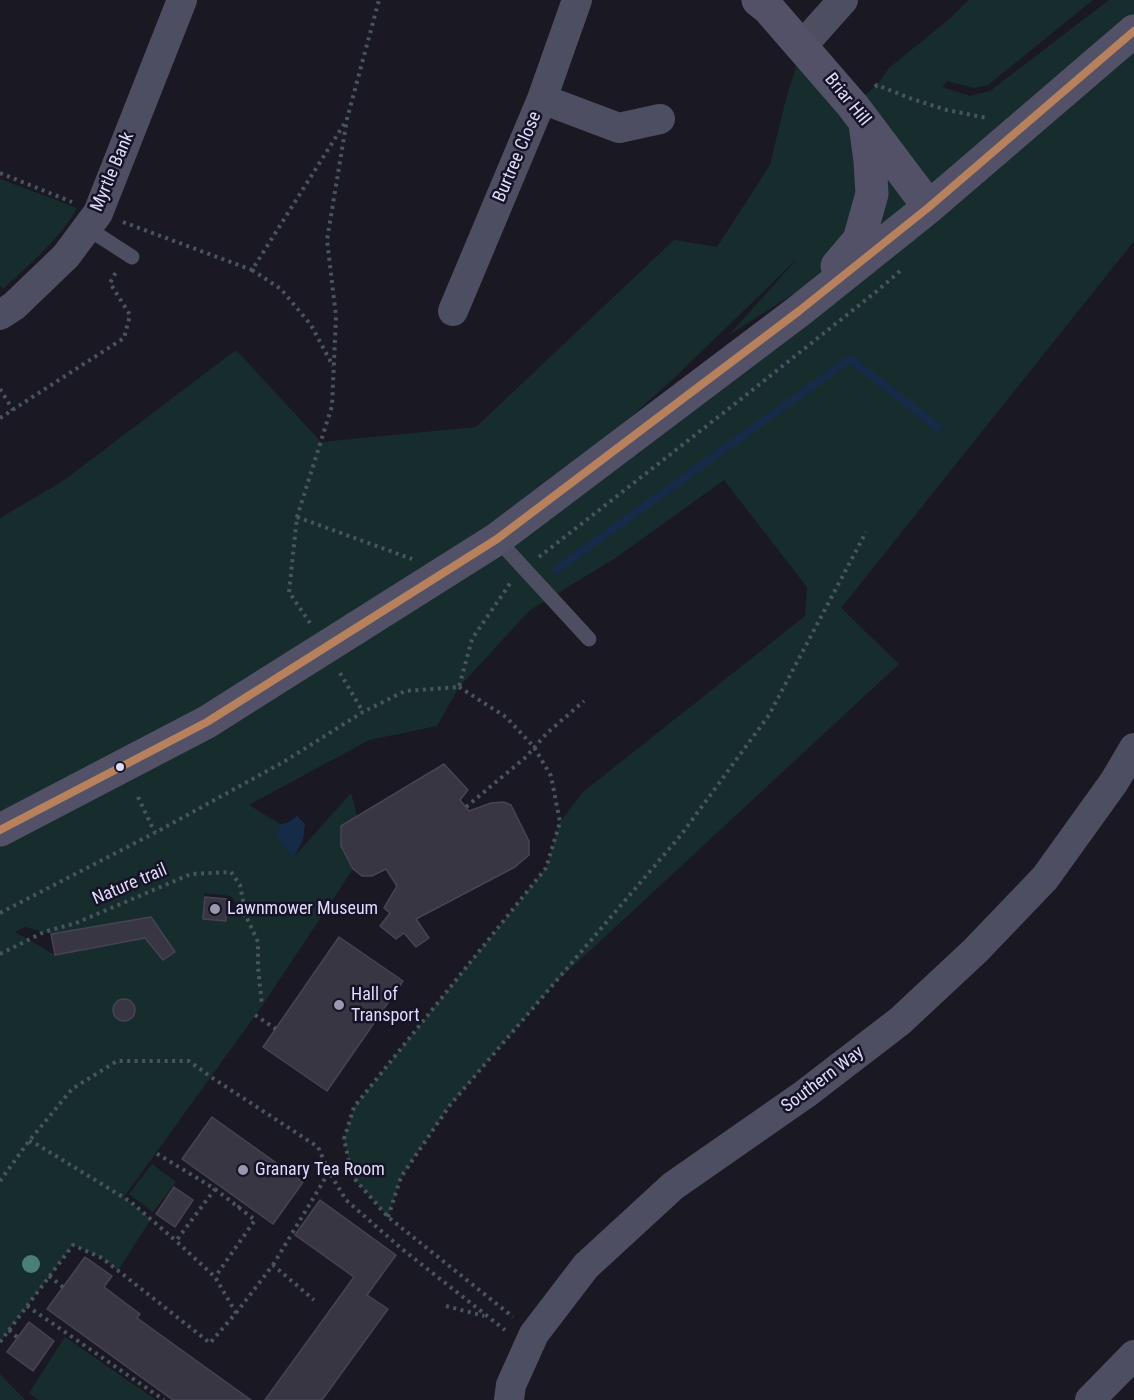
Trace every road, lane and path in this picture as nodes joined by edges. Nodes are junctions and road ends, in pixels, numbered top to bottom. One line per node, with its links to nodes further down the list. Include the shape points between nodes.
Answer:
1 (182, 0): 15 (street, Myrtle Bank)
2 (379, 0): 11 (path)
3 (577, 0): 8 (street, Burtree Close)
4 (758, 0): 7 (street, Briar Hill)
5 (843, 0): 7 (street)
6 (1134, 31): 14 (street)
7 (802, 46): 9 (street, Briar Hill)
8 (542, 99): 12 (street, via 620,128); 19 (street, Burtree Close)
9 (859, 113): 10 (path, via 877,85 947,110); 14 (street, Briar Hill); 20 (street, via 870,161 872,194 859,240)
10 (990, 118)
11 (347, 119): 18 (path); 22 (path, via 327,240 336,316)
12 (660, 119)
13 (0, 173): 15 (path)
14 (929, 207): 20 (street)
15 (93, 220): 16 (lane); 18 (path); 21 (street, Myrtle Bank, via 66,256)
16 (128, 255): 24 (path, via 111,283 130,315 124,338)
17 (904, 268): 29 (path)
18 (252, 270): 22 (path, via 281,289 311,325)
19 (453, 311)
20 (799, 311): 28 (street)
21 (0, 315)
22 (334, 367): 26 (path, via 332,406)
23 (0, 389): 24 (path)
24 (13, 410): 25 (path)
25 (0, 418)
26 (297, 517): 30 (path); 31 (path, via 289,592)
27 (866, 532): 57 (path, via 769,715 681,835 450,1105 401,1177)
28 (496, 539): 29 (lane); 30 (street)
29 (524, 569): 32 (lane); 34 (path, via 472,639)
30 (446, 571): 41 (street, bridge, via 207,722)
31 (314, 630)
32 (589, 639)
33 (337, 667): 36 (path)
34 (459, 687): 36 (path, via 405,691); 37 (path, via 506,717)
35 (584, 701): 37 (path)
36 (363, 712): 42 (path, via 285,761)
37 (534, 747): 40 (path); 57 (path, via 551,776 560,822 546,868 354,1107 344,1139 352,1176)
38 (1134, 748): 70 (street, Southern Way, via 1045,878 975,951 900,1021 805,1094 673,1186 586,1266)
39 (138, 797): 42 (path)
40 (466, 807)
41 (0, 830)
42 (155, 832): 44 (path)
43 (228, 909): 45 (path)
44 (0, 914)
45 (246, 916): 46 (path, Nature trail, via 240,885 231,872 191,874 76,923 44,932); 47 (path, via 258,942)
46 (0, 954)
47 (262, 1006)
48 (255, 1015): 49 (path)
49 (276, 1029)
50 (28, 1141): 52 (path, via 72,1089 117,1062 189,1061 318,1147); 53 (path); 58 (path, via 131,1202)
51 (156, 1153): 54 (path)
52 (329, 1172): 59 (path); 67 (path, via 346,1200)
53 (0, 1181)
54 (215, 1189): 56 (path); 58 (path)
55 (243, 1202): 56 (path)
56 (238, 1208): 61 (path, via 255,1220)
57 (388, 1217): 70 (path)
58 (176, 1241): 61 (path)
59 (273, 1265): 63 (path); 66 (path)
60 (49, 1276): 62 (path); 64 (path); 66 (path, via 73,1245 102,1258 210,1343)
61 (215, 1277): 66 (path)
62 (63, 1287)
63 (314, 1300)
64 (27, 1306): 68 (path); 73 (path)
65 (446, 1306): 67 (path)
66 (236, 1313)
67 (488, 1317): 70 (path)
68 (9, 1330): 69 (path); 71 (path)
69 (17, 1337)
70 (531, 1341): 74 (street, Southern Way, via 511,1385)
71 (0, 1342)
72 (1134, 1355): 75 (street)
73 (164, 1400)
74 (509, 1400)
75 (1090, 1400)

